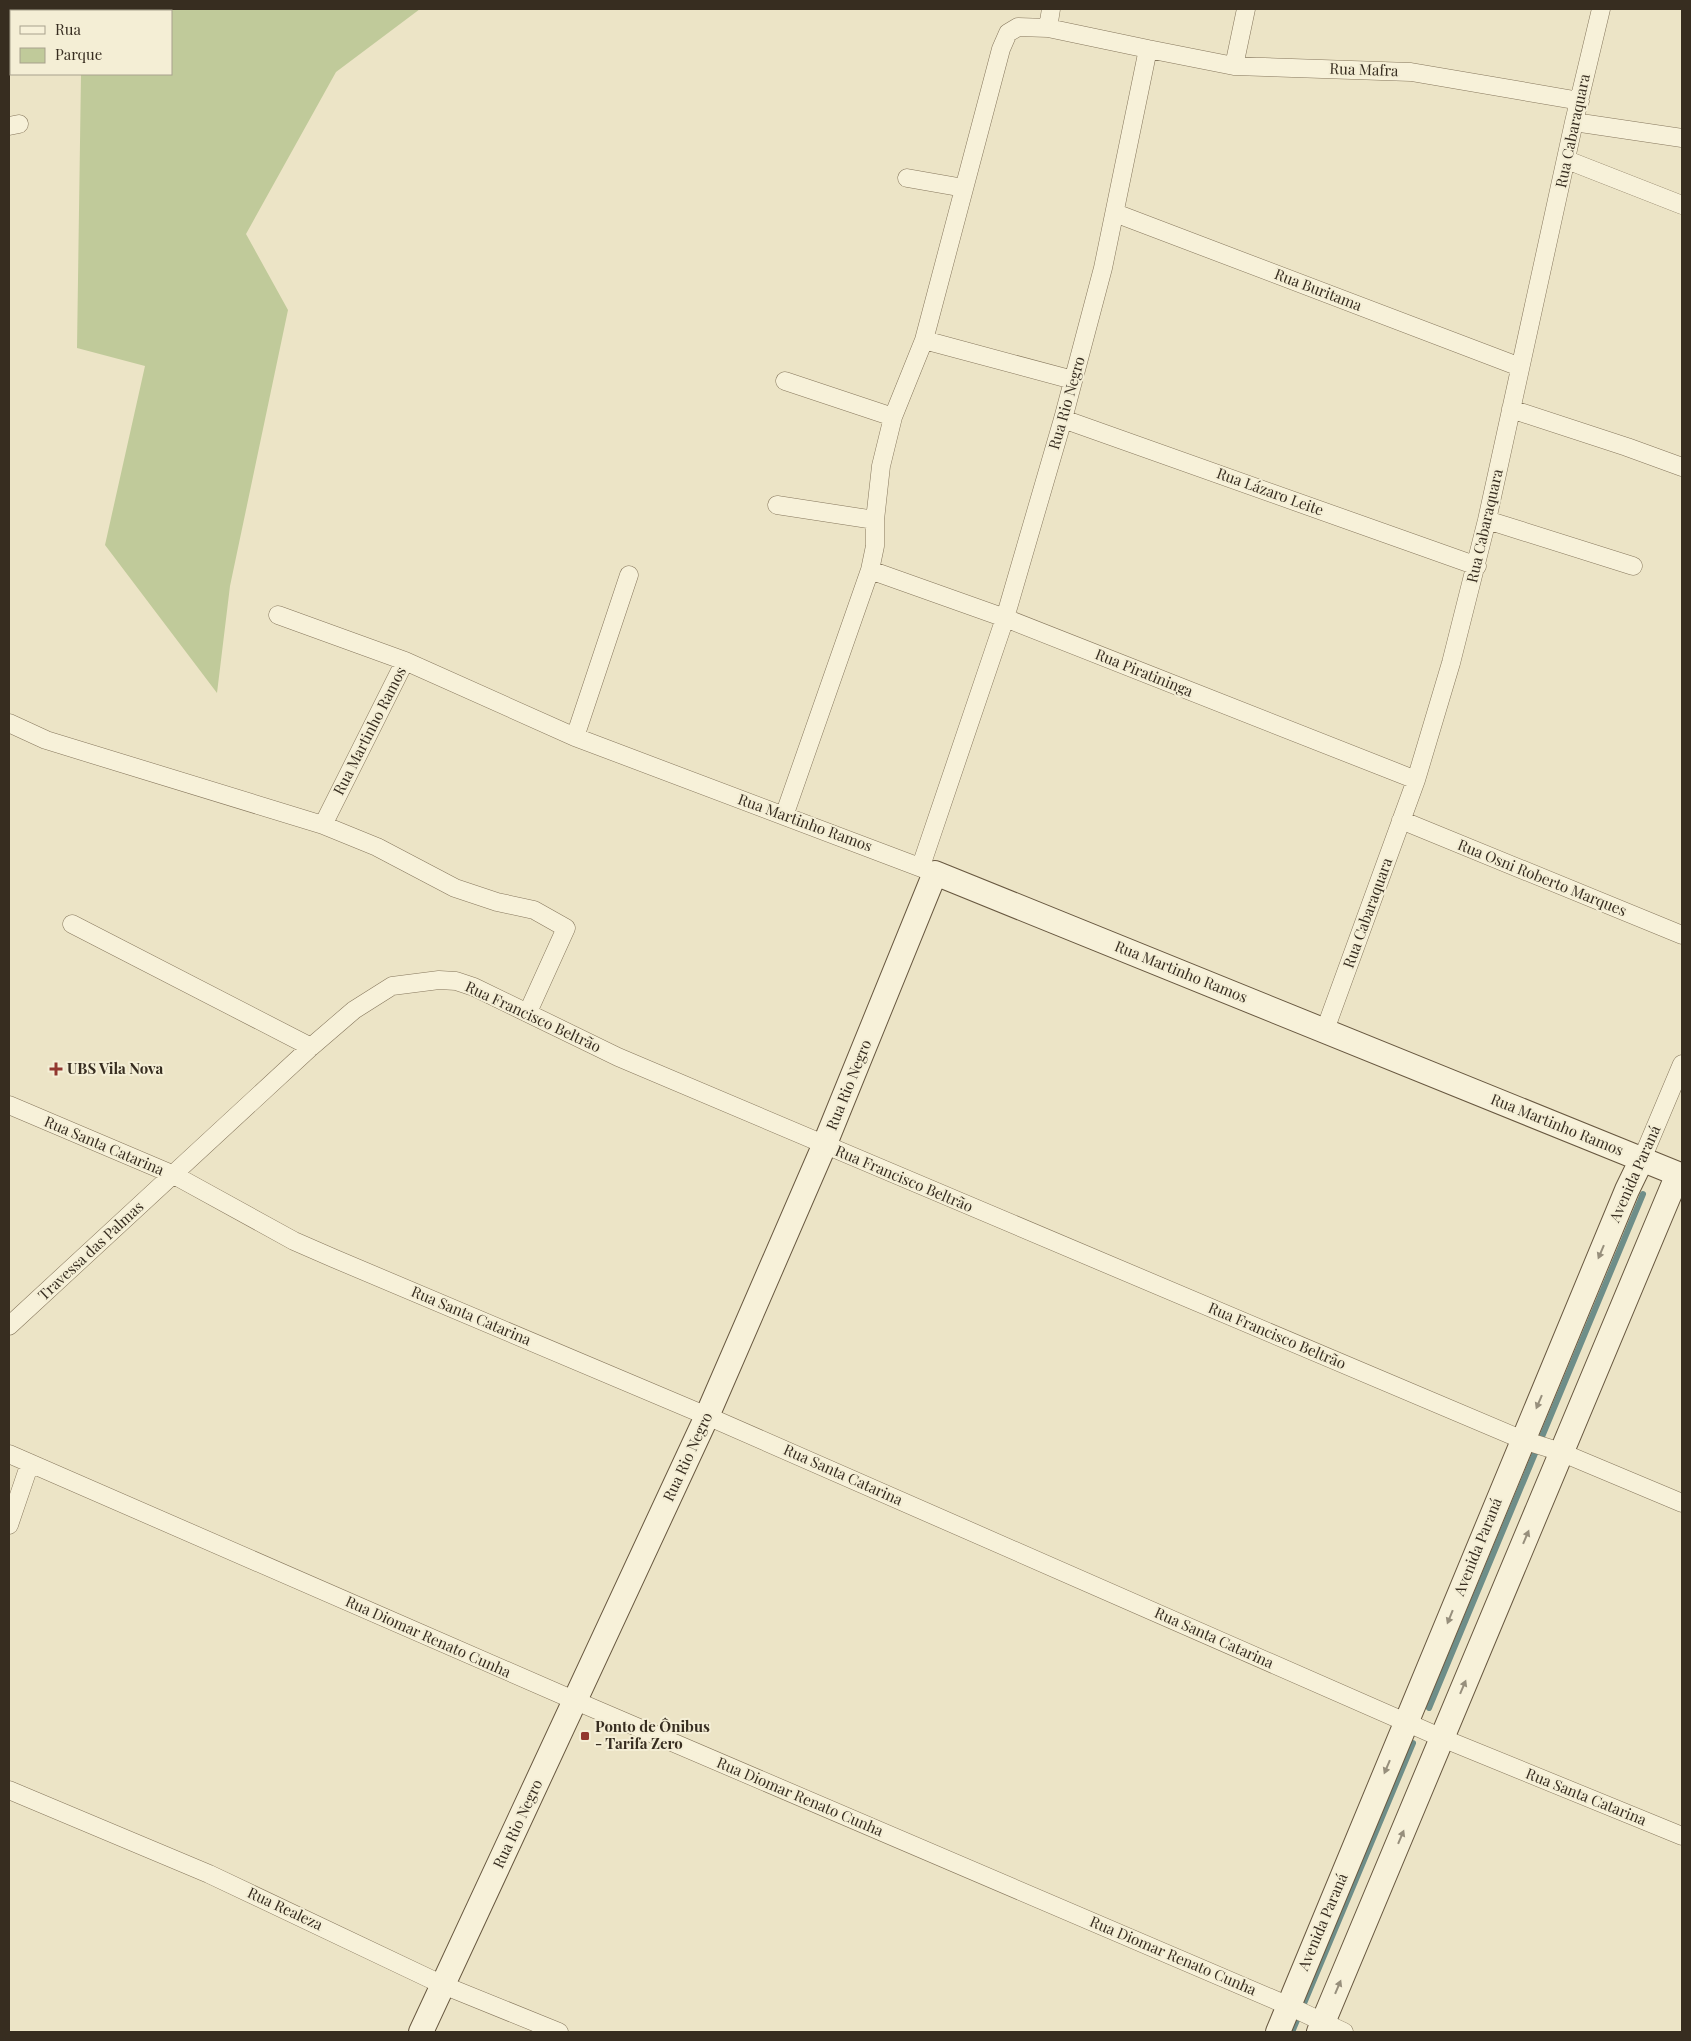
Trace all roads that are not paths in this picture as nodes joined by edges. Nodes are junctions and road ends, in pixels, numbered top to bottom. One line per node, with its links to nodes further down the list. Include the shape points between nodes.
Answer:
1 (1051, 9): 4 (street)
2 (1246, 9): 6 (street)
3 (1601, 9): 7 (street, Rua Cabaraquara)
4 (1048, 28): 5 (street); 12 (street, via 1018,27 1008,33)
5 (1148, 49): 6 (street, Rua Mafra); 14 (street, Rua Rio Negro)
6 (1234, 66): 7 (street, Rua Mafra, via 1411,72)
7 (1580, 101): 8 (street, Rua Cabaraquara)
8 (1574, 122): 9 (street); 10 (street, Rua Cabaraquara)
9 (1682, 138)
10 (1567, 160): 13 (street); 16 (street, Rua Cabaraquara)
11 (907, 178): 12 (street)
12 (964, 188): 15 (street)
13 (1682, 205)
14 (1115, 213): 16 (street, Rua Buritama); 17 (street, Rua Rio Negro)
15 (924, 340): 17 (street); 20 (street)
16 (1520, 367): 19 (street, Rua Cabaraquara)
17 (1073, 380): 21 (street, Rua Rio Negro)
18 (785, 381): 20 (street)
19 (1511, 409): 22 (street); 25 (street, Rua Cabaraquara)
20 (893, 416): 24 (street, via 881,466)
21 (1063, 418): 26 (street, Rua Lázaro Leite); 31 (street, Rua Rio Negro)
22 (1682, 467)
23 (777, 505): 24 (street)
24 (875, 520): 28 (street, via 876,541)
25 (1487, 520): 26 (street, Rua Cabaraquara); 27 (street)
26 (1477, 566): 35 (street, Rua Cabaraquara)
27 (1632, 566)
28 (870, 570): 31 (street, Rua Piratininga); 36 (street)
29 (629, 575): 34 (street)
30 (278, 616): 32 (street)
31 (1005, 618): 35 (street, Rua Piratininga); 39 (street, Rua Rio Negro)
32 (405, 661): 34 (street, Rua Martinho Ramos); 38 (street, Rua Martinho Ramos)
33 (9, 723): 38 (street, via 46,740)
34 (575, 737): 36 (street, Rua Martinho Ramos)
35 (1416, 780): 37 (street, Rua Cabaraquara)
36 (784, 816): 39 (street, Rua Martinho Ramos)
37 (1401, 820): 41 (street, Rua Osni Roberto Marques); 43 (street, Rua Cabaraquara)
38 (323, 825): 42 (street, via 377,848 455,888 534,910 566,928)
39 (928, 869): 43 (street, Rua Martinho Ramos); 47 (street, Rua Rio Negro)
40 (72, 924): 44 (street)
41 (1682, 936)
42 (528, 1012): 44 (street, Rua Francisco Beltrão, via 456,981 414,982 392,986 375,995); 47 (street, Rua Francisco Beltrão, via 618,1058)
43 (1325, 1030): 48 (street, Rua Martinho Ramos)
44 (311, 1047): 49 (street, Rua Francisco Beltrão)
45 (1682, 1064): 48 (street, Avenida Paraná)
46 (9, 1105): 49 (street, Rua Santa Catarina)
47 (824, 1146): 52 (street, Rua Rio Negro); 53 (street, Rua Francisco Beltrão)
48 (1642, 1159): 50 (street, Rua Martinho Ramos); 53 (street, Avenida Paraná, one-way to 53, via 1626,1190)
49 (174, 1175): 51 (street, Travessa das Palmas); 52 (street, Rua Santa Catarina, via 302,1244)
50 (1680, 1175): 54 (street)
51 (9, 1326)
52 (707, 1416): 59 (street, Rua Rio Negro); 60 (street, Rua Santa Catarina)
53 (1529, 1442): 54 (street, Rua Francisco Beltrão); 60 (street, Avenida Paraná, one-way to 60)
54 (1559, 1452): 57 (street, Rua Francisco Beltrão); 61 (street, one-way to 54)
55 (9, 1454): 56 (street, Rua Diomar Renato Cunha)
56 (30, 1463): 58 (street); 59 (street, Rua Diomar Renato Cunha)
57 (1682, 1503)
58 (9, 1525)
59 (576, 1701): 64 (street, Rua Rio Negro); 65 (street, Rua Diomar Renato Cunha)
60 (1406, 1722): 61 (street, Rua Santa Catarina); 65 (street, Avenida Paraná, one-way to 65)
61 (1442, 1738): 63 (street, Rua Santa Catarina); 66 (street, one-way to 61)
62 (9, 1790): 64 (street, Rua Realeza, via 209,1874)
63 (1682, 1836)
64 (443, 1985): 67 (street, Rua Rio Negro); 68 (street, Rua Realeza)
65 (1292, 2008): 66 (street, Rua Diomar Renato Cunha); 69 (street, Avenida Paraná)
66 (1327, 2027)
67 (421, 2032)
68 (559, 2032)
69 (1278, 2032)

